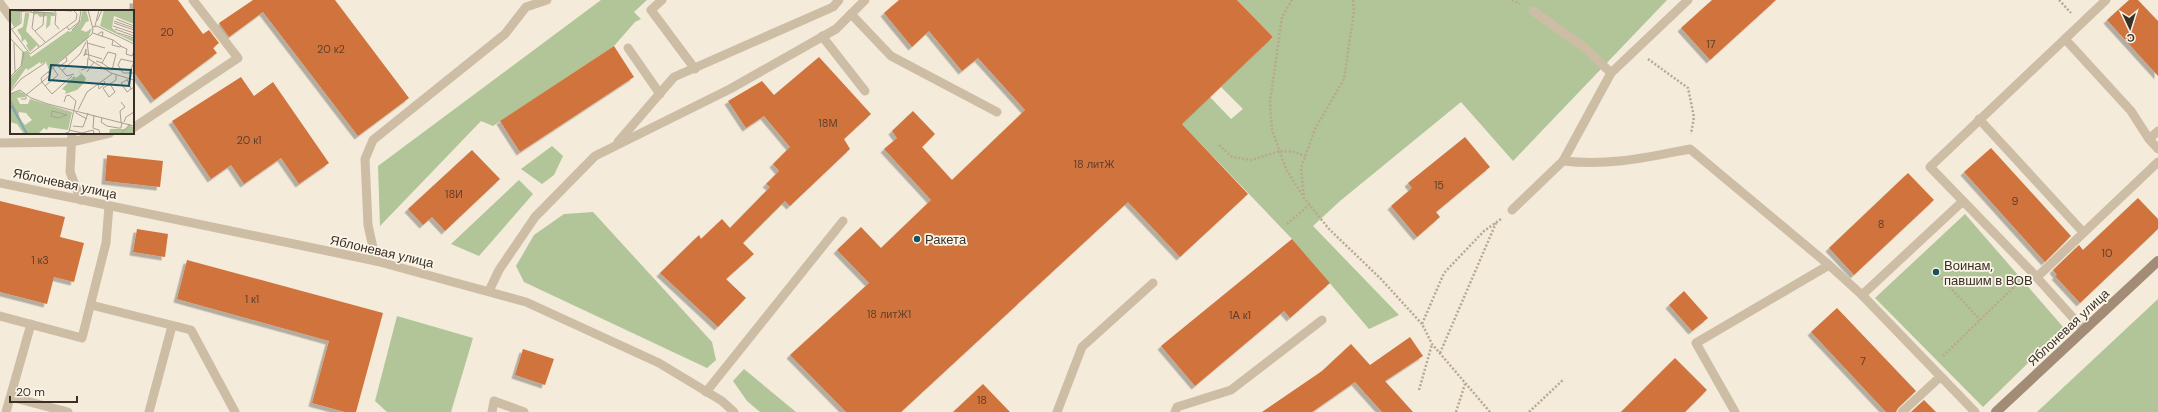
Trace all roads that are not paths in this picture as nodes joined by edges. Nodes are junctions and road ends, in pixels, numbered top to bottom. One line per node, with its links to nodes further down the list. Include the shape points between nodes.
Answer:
1 (193, 0): 22 (lane, via 238,58)
2 (547, 0): 9 (lane)
3 (662, 0): 16 (lane, via 651,10)
4 (839, 0): 16 (lane, via 833,8)
5 (865, 0): 11 (lane)
6 (1688, 0): 17 (lane)
7 (2106, 0): 14 (lane)
8 (0, 3): 12 (lane)
9 (524, 3): 39 (lane, via 505,34 374,140 365,159 368,225)
10 (1533, 11): 17 (lane, via 1585,48)
11 (851, 14): 13 (lane, via 836,28); 20 (lane, via 891,56)
12 (10, 17)
13 (822, 36): 18 (lane); 28 (lane, via 730,89)
14 (2065, 40): 21 (lane); 26 (lane, via 2131,111)
15 (628, 48): 19 (lane)
16 (695, 69): 19 (lane, via 674,77)
17 (1611, 74): 30 (lane)
18 (865, 91)
19 (660, 94): 28 (lane)
20 (997, 112)
21 (1979, 119): 34 (lane, via 1930,167); 38 (lane)
22 (134, 127)
23 (2158, 131): 26 (lane)
24 (102, 134): 25 (lane)
25 (72, 138): 27 (lane); 33 (lane, via 70,172)
26 (2149, 139): 29 (lane)
27 (0, 143)
28 (615, 146): 44 (lane, via 595,156 535,216 499,270)
29 (2158, 149)
30 (1563, 161): 36 (lane); 41 (lane, via 1592,164 1624,162 1690,149)
31 (2158, 162): 38 (lane)
32 (0, 183): 33 (lane, Яблоневая улица)
33 (81, 200): 35 (lane, Яблоневая улица)
34 (1963, 201): 42 (lane); 45 (lane)
35 (109, 206): 39 (lane, Яблоневая улица); 46 (lane, via 106,243)
36 (1512, 210)
37 (843, 221): 53 (lane)
38 (2083, 232): 42 (lane)
39 (376, 261): 44 (lane, Яблоневая улица)
40 (2158, 261): 51 (street, Яблоневая улица)
41 (1829, 265): 45 (lane); 64 (lane, via 1696,343)
42 (2034, 274): 51 (lane)
43 (1153, 283): 62 (lane, via 1082,348)
44 (489, 291): 53 (lane, Яблоневая улица, via 526,302 659,363)
45 (1862, 295): 52 (lane)
46 (91, 305): 49 (lane, via 82,338); 50 (lane)
47 (0, 316): 49 (lane)
48 (1322, 320): 63 (lane, via 1231,390 1177,407)
49 (32, 324): 54 (lane)
50 (172, 326): 57 (lane); 58 (lane, via 191,330)
51 (2084, 330): 67 (street, Яблоневая улица)
52 (1940, 377): 65 (lane); 66 (lane)
53 (706, 392): 61 (lane, Яблоневая улица)
54 (11, 397): 55 (lane); 56 (lane)
55 (6, 412)
56 (68, 412)
57 (149, 412)
58 (235, 412)
59 (492, 412): 60 (lane, via 494,401)
60 (524, 412)
61 (734, 412)
62 (1056, 412)
63 (1175, 412)
64 (1735, 412)
65 (1902, 412)
66 (1975, 412)
67 (1996, 412)

